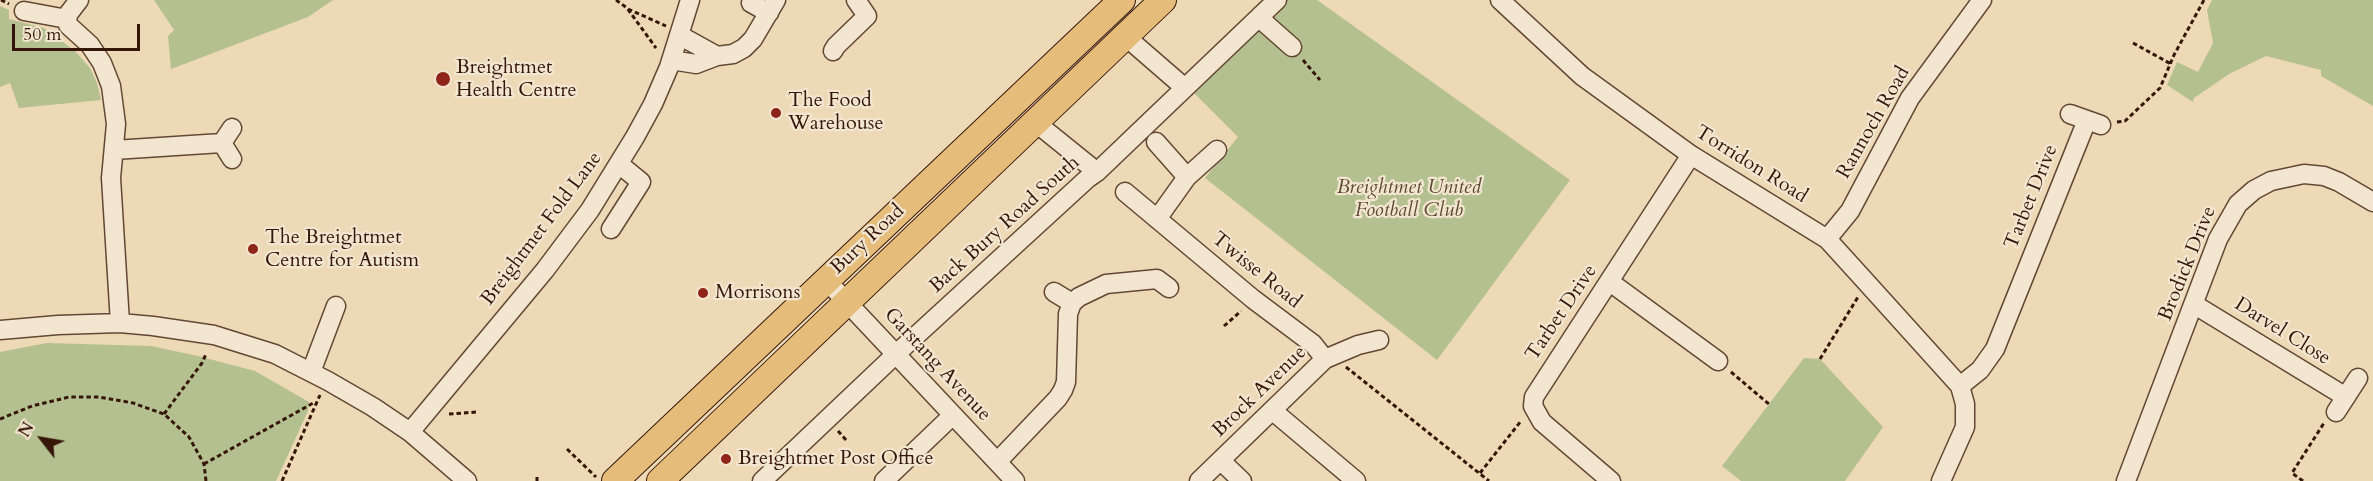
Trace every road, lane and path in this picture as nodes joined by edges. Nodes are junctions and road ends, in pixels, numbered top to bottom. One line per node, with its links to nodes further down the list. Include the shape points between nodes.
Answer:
1 (79, 0): 15 (street)
2 (616, 0): 13 (path)
3 (690, 0): 16 (street, Breightmet Fold Lane)
4 (856, 0): 20 (street, via 867,16)
5 (1122, 0): 43 (highway, Bury Road)
6 (1163, 0): 17 (highway, Bury Road)
7 (1500, 0): 32 (street, Torridon Road, via 1582,76)
8 (1982, 0): 41 (street, Rannoch Road, via 1910,98 1850,211)
9 (2204, 0): 23 (path)
10 (751, 3): 12 (street)
11 (1269, 5): 19 (street, via 1266,24); 25 (street, Back Bury Road South)
12 (772, 6): 21 (street, via 744,48)
13 (627, 8): 16 (path); 22 (path)
14 (24, 11): 15 (street)
15 (67, 19): 30 (street, via 102,63 111,86 116,124)
16 (673, 31): 21 (street); 22 (street, Breightmet Fold Lane)
17 (1125, 36): 25 (street); 27 (highway, Bury Road)
18 (2133, 44): 23 (path)
19 (1292, 47): 24 (path)
20 (833, 51)
21 (717, 56): 22 (street, via 696,64)
22 (670, 63): 34 (street, Breightmet Fold Lane)
23 (2171, 64): 28 (path, via 2160,88 2126,121)
24 (1320, 80)
25 (1185, 88): 35 (street, Back Bury Road South)
26 (2070, 114): 28 (street)
27 (1035, 122): 35 (street); 48 (highway, Bury Road)
28 (2094, 123): 63 (street, Tarbet Drive, via 1995,349 1980,370)
29 (1156, 142): 36 (street)
30 (114, 150): 33 (street, via 227,135); 52 (street, via 111,178)
31 (1217, 150): 36 (street)
32 (1691, 155): 41 (street, Torridon Road); 44 (street, Tarbet Drive)
33 (232, 159)
34 (619, 164): 38 (street, Breightmet Fold Lane); 38 (street, via 641,182 615,222)
35 (1097, 172): 57 (street, Back Bury Road South)
36 (1187, 177): 40 (street)
37 (1125, 192): 40 (street, Twisse Road)
38 (597, 198): 67 (street, Breightmet Fold Lane, via 545,270)
39 (2373, 202): 50 (street, Brodick Drive, via 2324,176 2288,176 2254,190 2227,221)
40 (1157, 219): 47 (street, Twisse Road)
41 (1827, 239): 45 (street, Torridon Road)
42 (1165, 278): 49 (street, via 1106,284)
43 (826, 280): 48 (street, Garstang Avenue); 84 (highway, Bury Road)
44 (1610, 282): 60 (street); 66 (street, Tarbet Drive, via 1538,389)
45 (1867, 283): 59 (path); 63 (street, Torridon Road)
46 (1054, 292): 49 (street)
47 (1253, 299): 53 (path); 58 (street, Twisse Road, via 1313,344)
48 (847, 303): 57 (street, Garstang Avenue); 85 (highway, Bury Road)
49 (1072, 303): 76 (street, via 1063,390)
50 (2195, 305): 65 (street, Darvel Close); 95 (street, Brodick Drive)
51 (336, 306): 61 (street)
52 (120, 323): 54 (street); 61 (street, via 214,335 275,354)
53 (1224, 326)
54 (0, 330)
55 (1379, 340): 58 (street, Brock Avenue, via 1356,340)
56 (206, 354): 70 (path)
57 (896, 354): 71 (street, Garstang Avenue); 86 (street, Back Bury Road South)
58 (1325, 359): 68 (street, Brock Avenue); 78 (path, via 1340,362)
59 (1820, 359)
60 (1718, 361): 64 (path)
61 (311, 372): 73 (street)
62 (2358, 378): 65 (street)
63 (1960, 386): 94 (street, via 1965,427)
64 (1770, 405)
65 (2341, 405): 96 (path, via 2327,419 2292,473)
66 (1533, 406): 78 (path); 93 (street, via 1542,422)
67 (428, 411): 69 (path, via 440,415); 73 (street, Breightmet Fold Lane)
68 (1272, 411): 75 (street, Brock Avenue); 91 (street)
69 (477, 412)
70 (164, 414): 72 (path, via 133,402 69,397); 77 (path, via 189,437)
71 (953, 415): 76 (street, Garstang Avenue); 87 (street)
72 (0, 419)
73 (410, 432): 82 (street)
74 (567, 449): 83 (path)
75 (1221, 460): 89 (street, Brock Avenue); 90 (street)
76 (997, 462): 88 (street, Garstang Avenue)
77 (204, 464): 80 (path); 81 (path, via 315,402)
78 (1480, 473): 79 (path)
79 (1483, 479): 92 (path)
80 (206, 481)
81 (282, 481)
82 (467, 481)
83 (600, 481)
84 (615, 481)
85 (660, 481)
86 (762, 481)
87 (884, 481)
88 (1015, 481)
89 (1199, 481)
90 (1242, 481)
91 (1356, 481)
92 (1489, 481)
93 (1611, 481)
94 (1941, 481)
95 (2126, 481)
96 (2304, 481)

